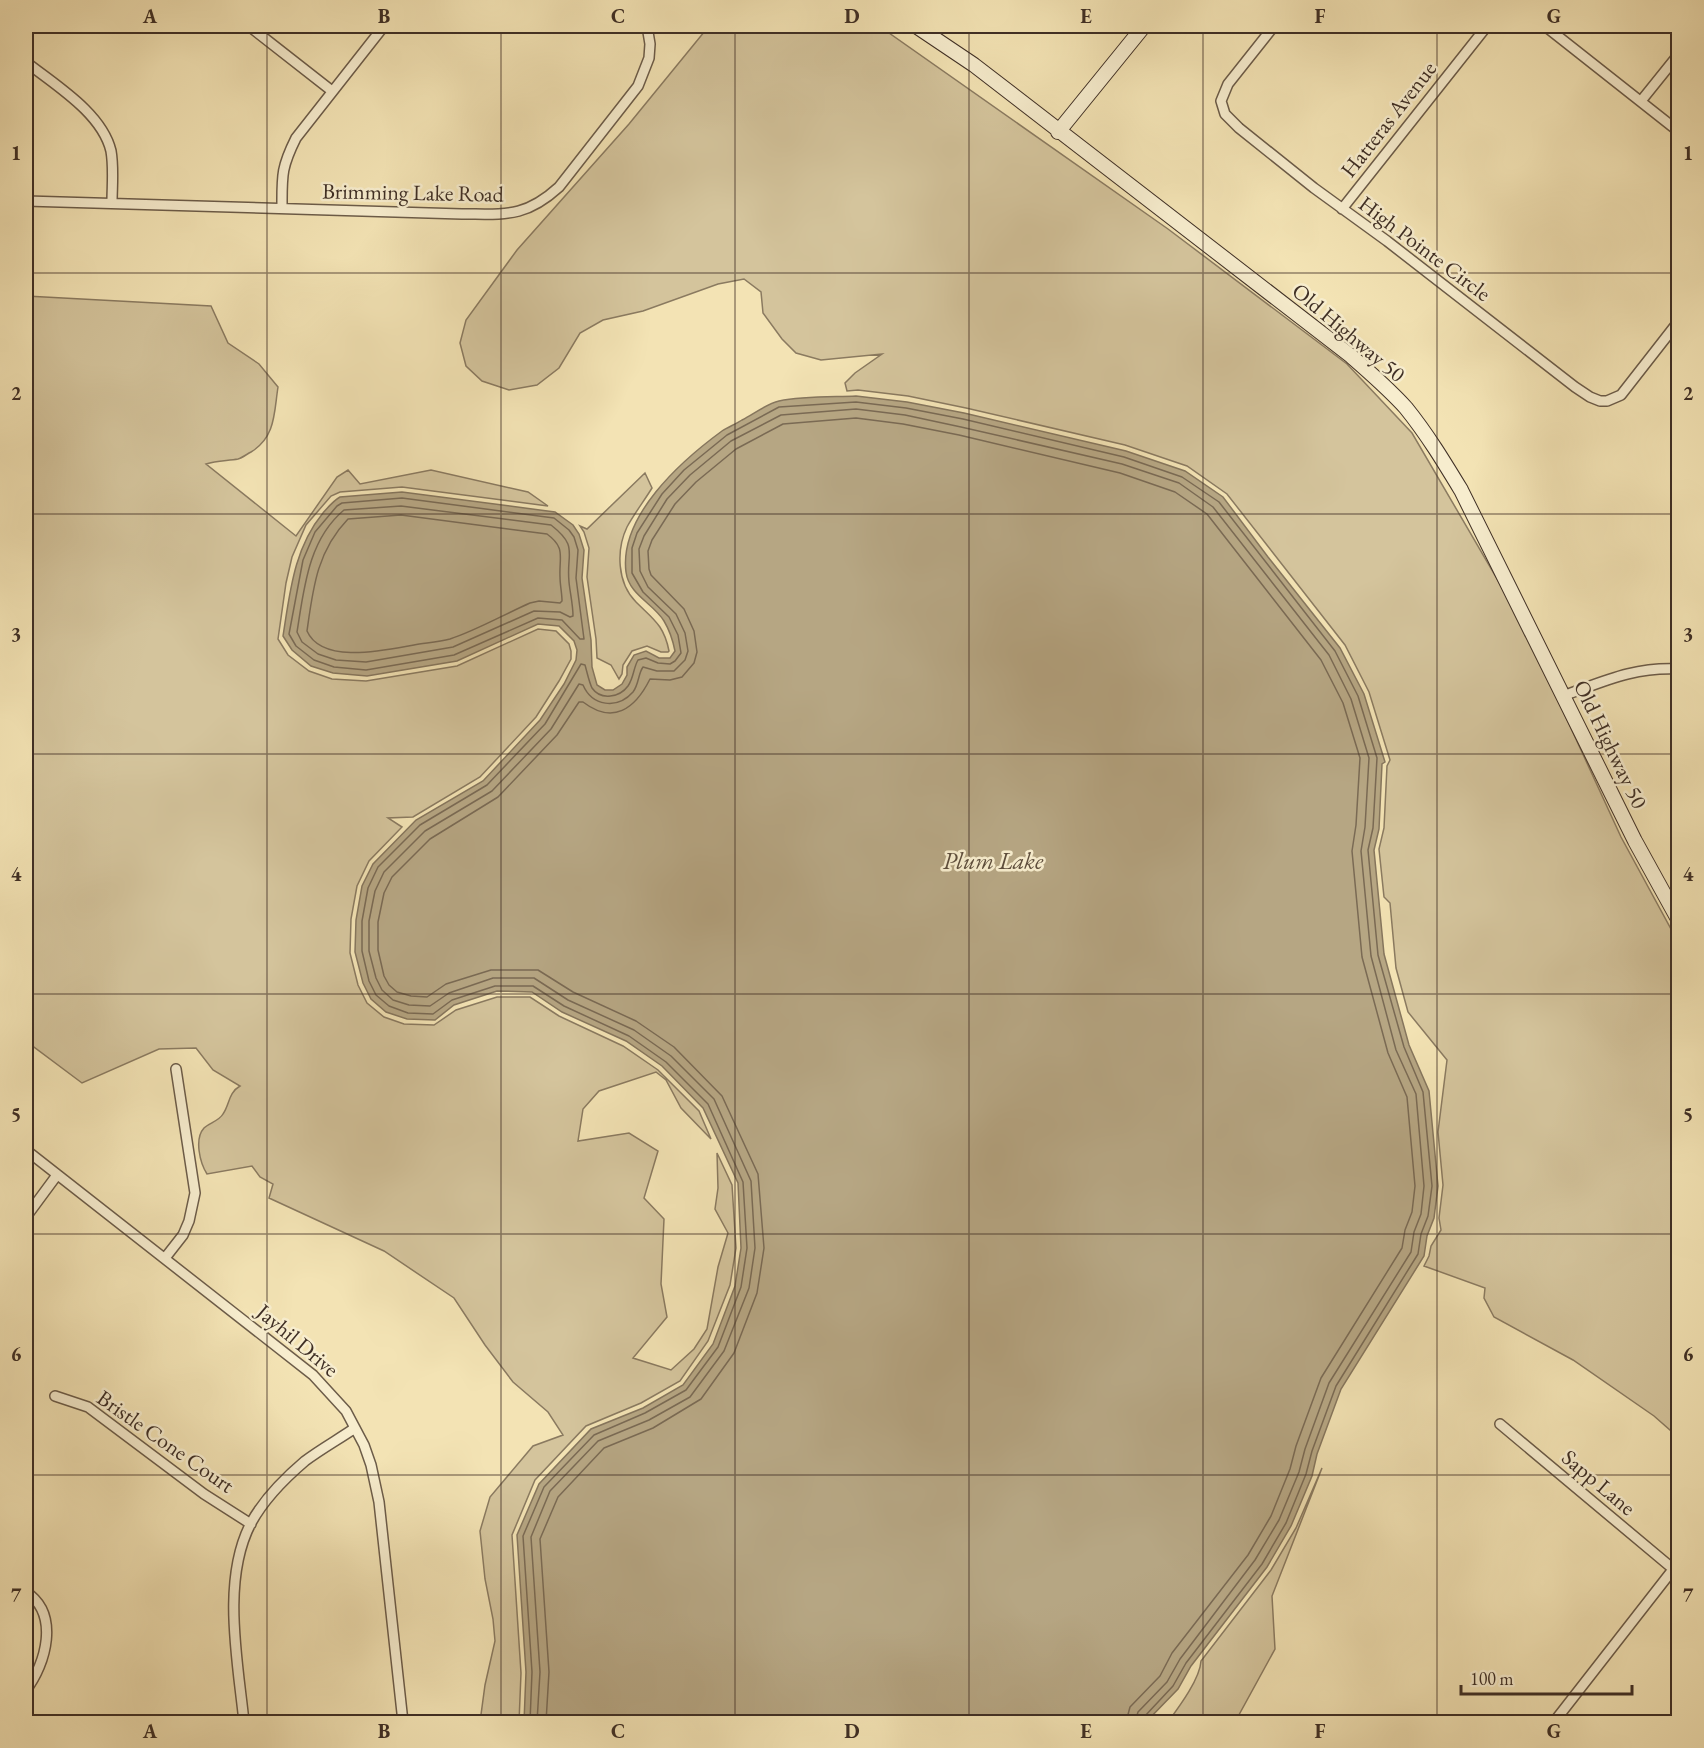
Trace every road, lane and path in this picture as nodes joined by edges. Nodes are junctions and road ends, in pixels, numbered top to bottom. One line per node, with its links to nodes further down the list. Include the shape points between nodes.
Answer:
1 (249, 26): 11 (street)
2 (384, 26): 11 (street)
3 (647, 26): 17 (street, Brimming Lake Road, via 649,58 638,86 559,188 543,202 510,214)
4 (916, 26): 14 (main road, Old Highway 50, via 974,65)
5 (1144, 26): 14 (main road)
6 (1274, 26): 18 (street, High Pointe Circle, via 1228,84 1222,108 1239,128)
7 (1487, 26): 18 (street, Hatteras Avenue)
8 (1545, 26): 12 (street)
9 (1678, 55): 12 (street)
10 (26, 62): 16 (street, via 96,120 111,151)
11 (332, 91): 17 (street, via 296,138 286,158 282,170)
12 (1641, 101): 13 (street)
13 (1678, 131)
14 (1059, 132): 21 (main road, Old Highway 50, via 1351,356 1405,407 1461,490)
15 (26, 201): 16 (street, Brimming Lake Road)
16 (112, 203): 17 (street, Brimming Lake Road)
17 (282, 208)
18 (1342, 209): 19 (street, High Pointe Circle, via 1575,387 1600,401 1621,395)
19 (1678, 322)
20 (1678, 669): 21 (street, via 1640,670)
21 (1563, 696): 22 (main road, Old Highway 50)
22 (1678, 919)
23 (176, 1069): 27 (street, via 195,1193 183,1235)
24 (26, 1150): 25 (street, Jayhil Drive)
25 (57, 1175): 26 (street); 27 (street, Jayhil Drive)
26 (26, 1217)
27 (165, 1258): 30 (street, Jayhil Drive, via 313,1375 346,1411)
28 (55, 1396): 31 (street, Bristle Cone Court, via 88,1407 204,1494)
29 (1500, 1424): 32 (street, Sapp Lane)
30 (355, 1428): 31 (street, via 292,1473); 36 (street, Jayhil Drive, via 377,1488)
31 (251, 1524): 35 (street, via 237,1570 233,1616)
32 (1677, 1568): 37 (street)
33 (26, 1592): 34 (street, via 41,1610 46,1640 40,1668)
34 (26, 1690)
35 (244, 1722)
36 (403, 1722)
37 (1554, 1722)

